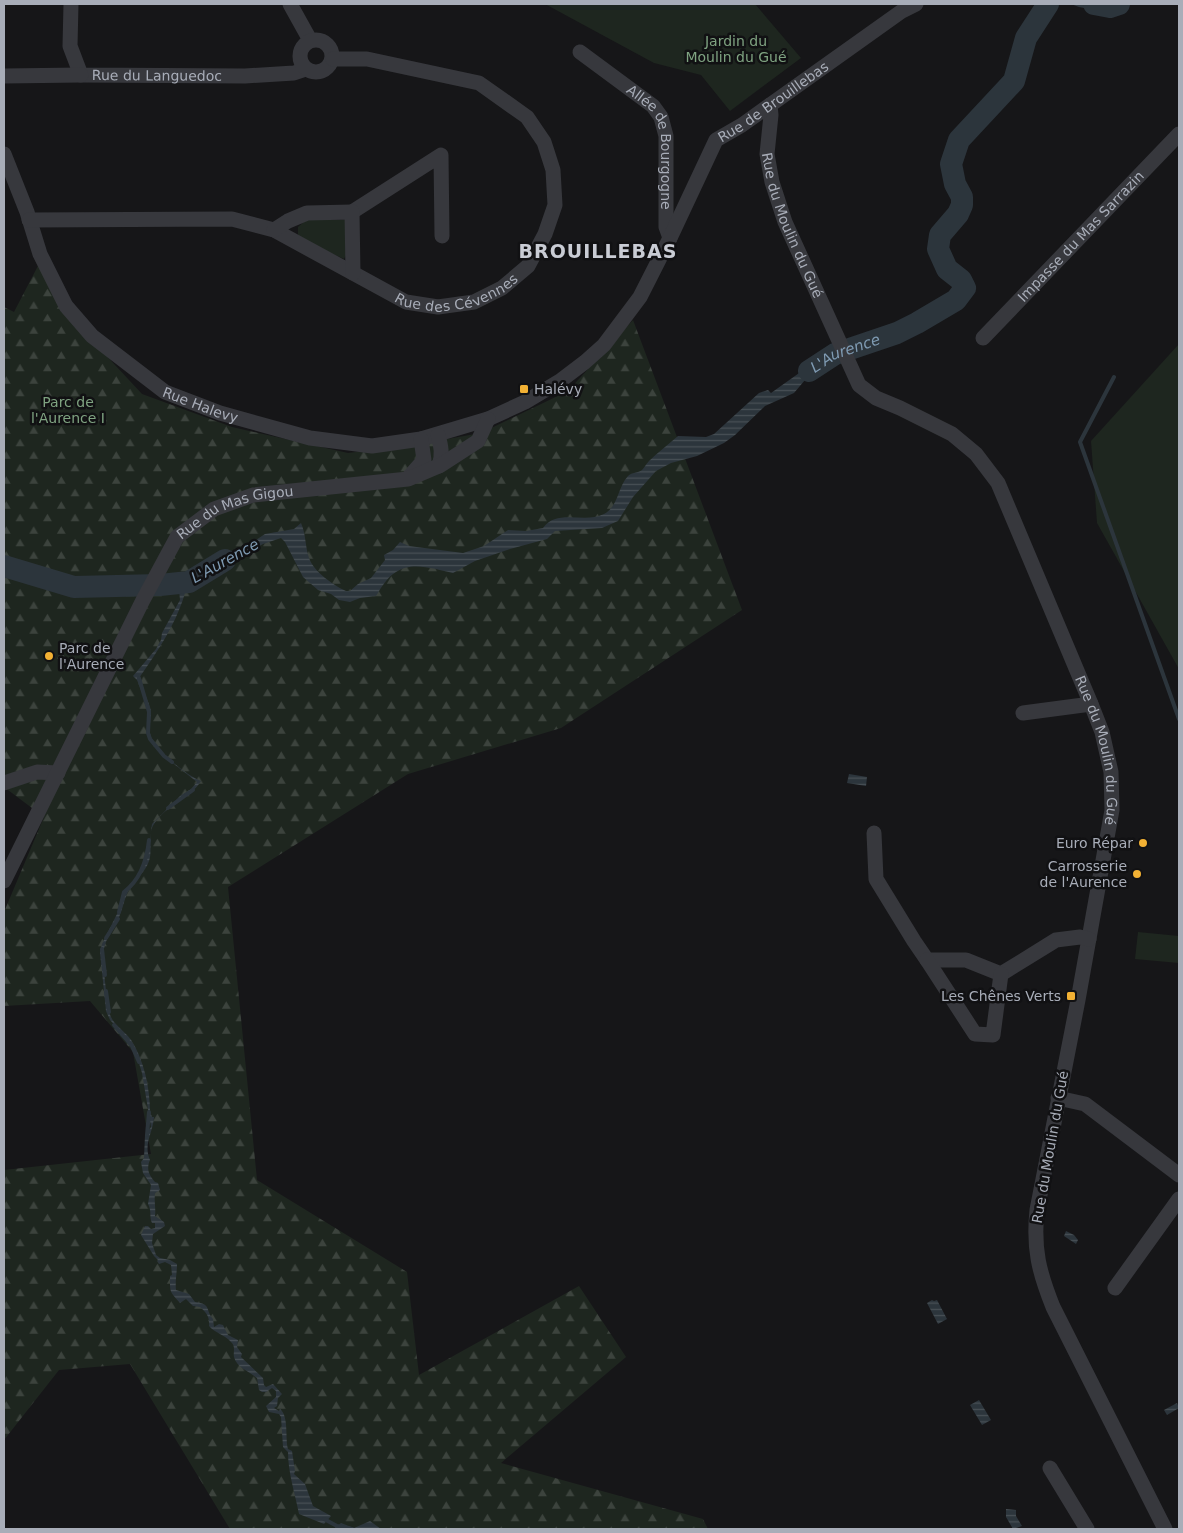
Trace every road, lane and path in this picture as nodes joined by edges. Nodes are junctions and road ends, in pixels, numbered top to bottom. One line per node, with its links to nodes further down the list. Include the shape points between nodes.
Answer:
1 (71, 4): 8 (street, Rue du Languedoc, via 70,46)
2 (290, 4): 4 (street)
3 (916, 4): 10 (street, Rue de Brouillebas)
4 (310, 40): 6 (street, via 322,41 331,48); 7 (street, via 299,54 301,65)
5 (580, 52): 17 (street, Allée de Bourgogne, via 653,106 661,117 666,136 666,227)
6 (333, 59): 7 (street, via 328,68 319,73); 18 (street, Rue des Cévennes, via 367,59 479,83 527,117 544,142 553,170 555,204 545,234 528,266 502,288 474,302 438,307 406,302)
7 (306, 69): 8 (street, Rue du Languedoc, via 245,76)
8 (81, 75): 9 (street)
9 (4, 76)
10 (770, 105): 17 (street, Rue de Brouillebas, via 716,140); 25 (street, Rue du Moulin du Gué, via 767,154 772,182 785,222 859,385 876,398 952,434 976,454 998,483)
11 (1179, 134): 19 (street, Impasse du Mas Sarrazin)
12 (4, 154): 14 (street, Rue Halevy)
13 (352, 212): 15 (street, via 307,213); 16 (street, via 441,155); 18 (street)
14 (29, 220): 15 (street, Rue des Cévennes, via 232,219); 22 (street, Rue Halevy, via 40,254 66,306 92,336 165,392 220,413 310,438 372,446)
15 (274, 230): 18 (street, Rue des Cévennes)
16 (442, 236)
17 (670, 238): 20 (street, Rue de Brouillebas, via 640,297 604,345 560,381)
18 (353, 273)
19 (983, 338)
20 (488, 419): 21 (street, Rue de Brouillebas); 23 (street, Rue du Mas Gigou, via 478,441)
21 (438, 434): 22 (street, Rue Halevy); 23 (street, via 442,458)
22 (421, 439): 24 (street, via 424,460)
23 (439, 466): 24 (street, Rue du Mas Gigou)
24 (408, 479): 27 (street, Rue du Mas Gigou, via 252,494 214,509 177,537)
25 (1091, 704): 26 (street); 31 (street, Rue du Moulin du Gué, via 1112,772 1112,810)
26 (1024, 714)
27 (58, 773): 28 (street, via 37,772); 30 (street, Rue du Mas Gigou)
28 (4, 783)
29 (874, 833): 32 (street, via 876,879)
30 (4, 881)
31 (1089, 939): 33 (street, via 1056,940); 34 (street, Rue du Moulin du Gué)
32 (927, 960): 33 (street, via 966,960); 33 (street, via 974,1034 993,1035)
33 (1001, 974)
34 (1058, 1098): 35 (street, via 1085,1104); 40 (street, Rue du Moulin du Gué, via 1035,1225 1041,1278)
35 (1179, 1175)
36 (1179, 1199): 37 (street)
37 (1115, 1288)
38 (1050, 1468): 39 (street)
39 (1087, 1529)
40 (1165, 1529)

